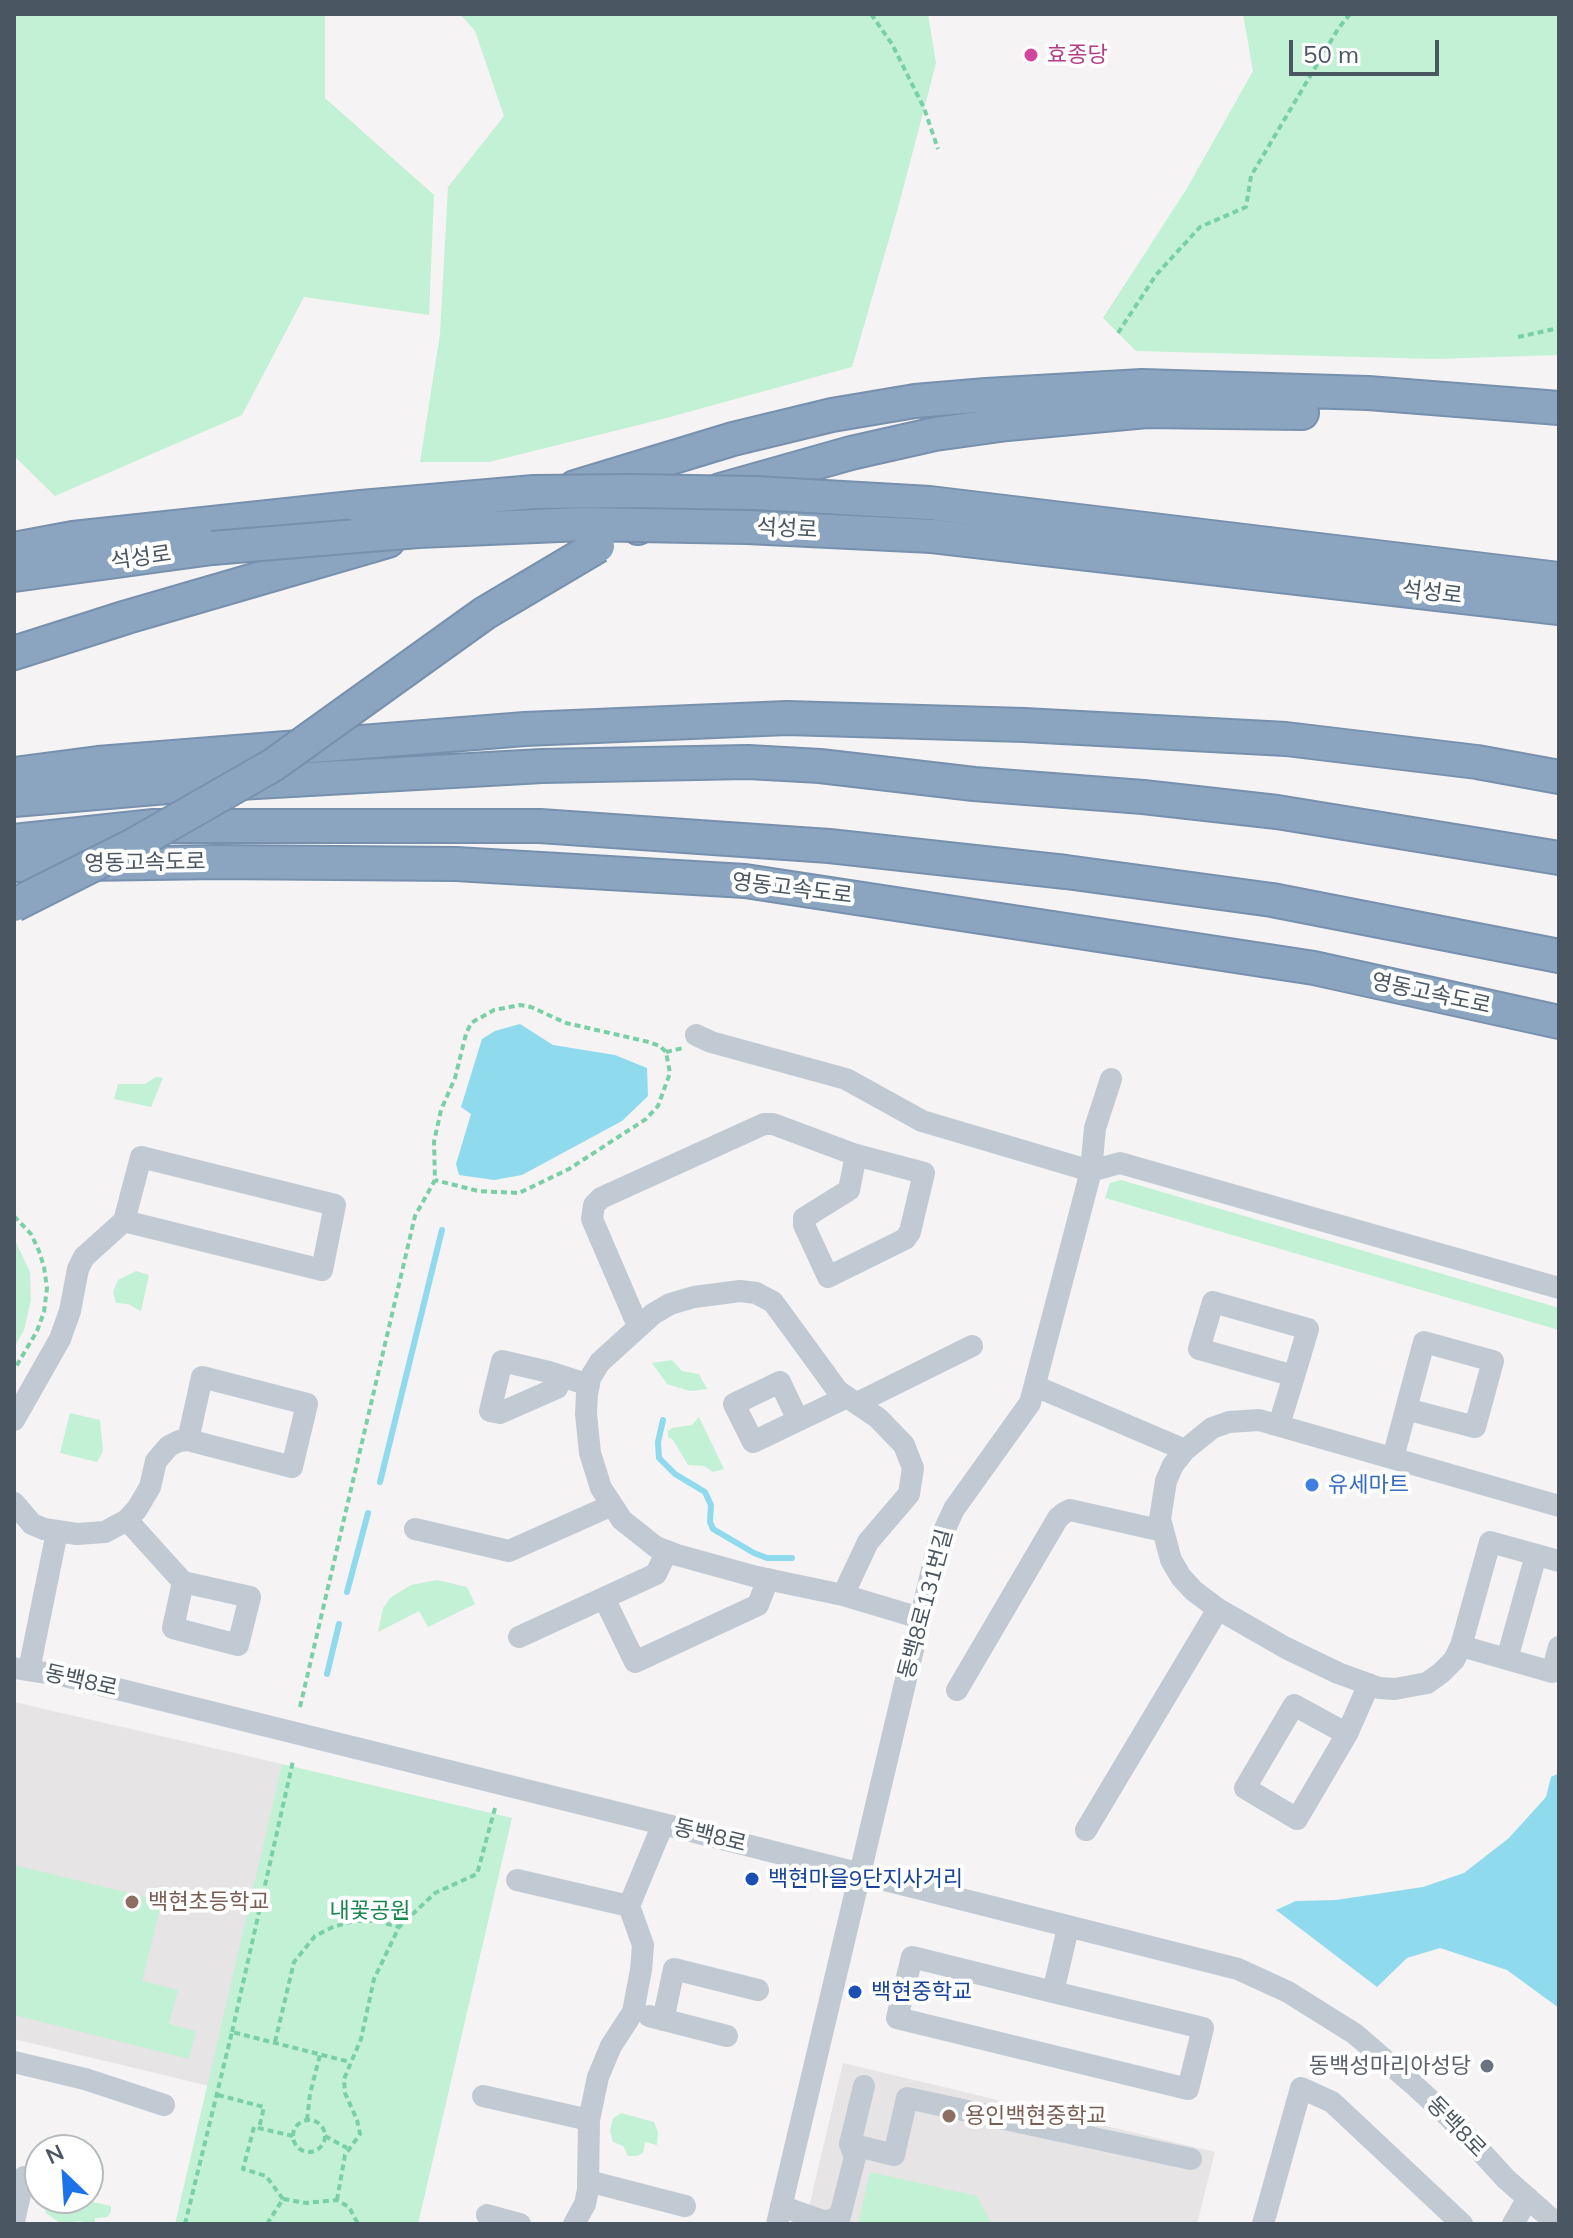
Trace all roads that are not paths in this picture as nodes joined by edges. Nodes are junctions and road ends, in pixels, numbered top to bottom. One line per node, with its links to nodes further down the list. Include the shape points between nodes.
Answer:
1 (1559, 408): 8 (highway, via 1368,393 1142,386 915,401 733,439)
2 (1559, 428): 15 (highway, bridge, via 1372,414 1147,411 935,434 720,490 598,546 485,613 273,765)
3 (211, 535): 4 (highway, via 73,538); 5 (highway, 석성로); 6 (highway, bridge, via 534,492 755,493 930,503); 7 (highway, 석성로, bridge, via 583,524 932,536)
4 (14, 549)
5 (14, 575)
6 (1559, 579)
7 (1559, 608)
8 (14, 653)
9 (14, 774): 10 (highway, via 525,729 787,718 1286,739)
10 (1559, 777)
11 (14, 800): 13 (highway, via 526,766 748,762 1277,812)
12 (14, 841): 16 (highway, 영동고속도로, via 154,826 524,826 829,846 1272,900)
13 (1559, 858)
14 (14, 865): 17 (highway, 영동고속도로, via 456,864 745,881 1314,968)
15 (14, 905)
16 (1559, 956)
17 (1559, 1022)
18 (696, 1035): 21 (street, via 846,1079 922,1121)
19 (1111, 1079): 21 (street, 동백8로131번길, via 1095,1128)
20 (856, 1155): 20 (street, via 924,1173 905,1239 828,1277 804,1218 849,1190); 24 (street, via 764,1124 601,1198 592,1219)
21 (1091, 1171): 23 (street, via 1120,1163); 29 (street, 동백8로131번길)
22 (124, 1221): 22 (street, via 322,1270 335,1205 141,1157); 32 (street, via 84,1257 60,1339)
23 (1559, 1288)
24 (638, 1326): 28 (street, via 600,1362); 30 (street, via 670,1304 694,1297 756,1293 773,1302 826,1377)
25 (972, 1346): 30 (street)
26 (561, 1376): 28 (street)
27 (1294, 1376): 27 (street, via 1308,1329 1213,1302 1199,1349); 34 (street)
28 (589, 1385): 39 (street, via 590,1453)
29 (1035, 1386): 36 (street); 53 (street, 동백8로131번길, via 1030,1403 944,1528)
30 (852, 1400): 33 (street); 50 (street, via 894,1432 910,1457 914,1477 904,1503 868,1542)
31 (1406, 1409): 31 (street, via 1424,1342 1493,1361 1475,1427); 37 (street)
32 (14, 1420)
33 (798, 1420)
34 (1279, 1425): 36 (street, via 1229,1422 1212,1428); 37 (street)
35 (188, 1440): 35 (street, via 202,1377 307,1404 292,1467); 41 (street, via 160,1455 146,1496)
36 (1185, 1450): 43 (street, via 1166,1481)
37 (1393, 1458): 40 (street)
38 (14, 1503): 44 (street, via 32,1524)
39 (610, 1506): 42 (street, via 509,1551); 45 (street, via 638,1534)
40 (1559, 1506)
41 (127, 1520): 44 (street, via 105,1532); 49 (street)
42 (415, 1529)
43 (1163, 1531): 52 (street, via 1181,1577); 60 (street, via 1070,1510 1064,1513)
44 (57, 1532): 58 (street)
45 (667, 1551): 48 (street); 51 (street, via 656,1574)
46 (1536, 1555): 47 (street); 55 (street, via 1490,1542); 57 (street)
47 (1559, 1561)
48 (768, 1579): 50 (street); 51 (street, via 758,1605 635,1662)
49 (183, 1582)
50 (843, 1595): 53 (street)
51 (604, 1598): 54 (street)
52 (1218, 1609): 59 (street, via 1310,1661); 63 (street)
53 (920, 1618): 64 (street, 동백8로131번길)
54 (519, 1637)
55 (1461, 1646): 57 (street); 59 (street, via 1454,1660 1427,1683 1395,1689)
56 (1559, 1647): 57 (street, via 1552,1672)
57 (1507, 1659)
58 (21, 1669): 62 (street, 동백8로)
59 (1369, 1684): 61 (street)
60 (957, 1690)
61 (1347, 1734): 61 (street, via 1297,1819 1245,1788 1294,1705)
62 (663, 1824): 64 (street, 동백8로); 66 (street)
63 (1086, 1830)
64 (859, 1873): 67 (street, 동백8로); 85 (street, 동백8로131번길)
65 (517, 1880): 66 (street)
66 (629, 1906): 70 (street, via 643,1945)
67 (1068, 1928): 69 (street); 82 (street, 동백8로, via 1238,1969 1315,2009 1393,2065)
68 (758, 1990): 71 (street, via 674,1969)
69 (1053, 1992): 69 (street, via 1203,2028 1188,2089 897,2018 912,1957)
70 (633, 2012): 71 (street); 77 (street, via 604,2060)
71 (663, 2020): 72 (street)
72 (727, 2036)
73 (14, 2062): 76 (street)
74 (864, 2086): 78 (street)
75 (483, 2096): 77 (street)
76 (164, 2105)
77 (589, 2120): 81 (street)
78 (850, 2144): 79 (street, via 894,2155 907,2098); 85 (street, via 855,2157 840,2216 826,2222)
79 (1191, 2159)
80 (24, 2177): 86 (street)
81 (588, 2181): 83 (street); 88 (street, via 585,2204)
82 (1528, 2198): 91 (street); 92 (street, 동백8로)
83 (685, 2206)
84 (487, 2215): 87 (street)
85 (779, 2215)
86 (14, 2221)
87 (520, 2224)
88 (574, 2224)
89 (1263, 2224): 90 (street, via 1301,2088 1332,2102)
90 (1462, 2224)
91 (1513, 2224)
92 (1557, 2224)

